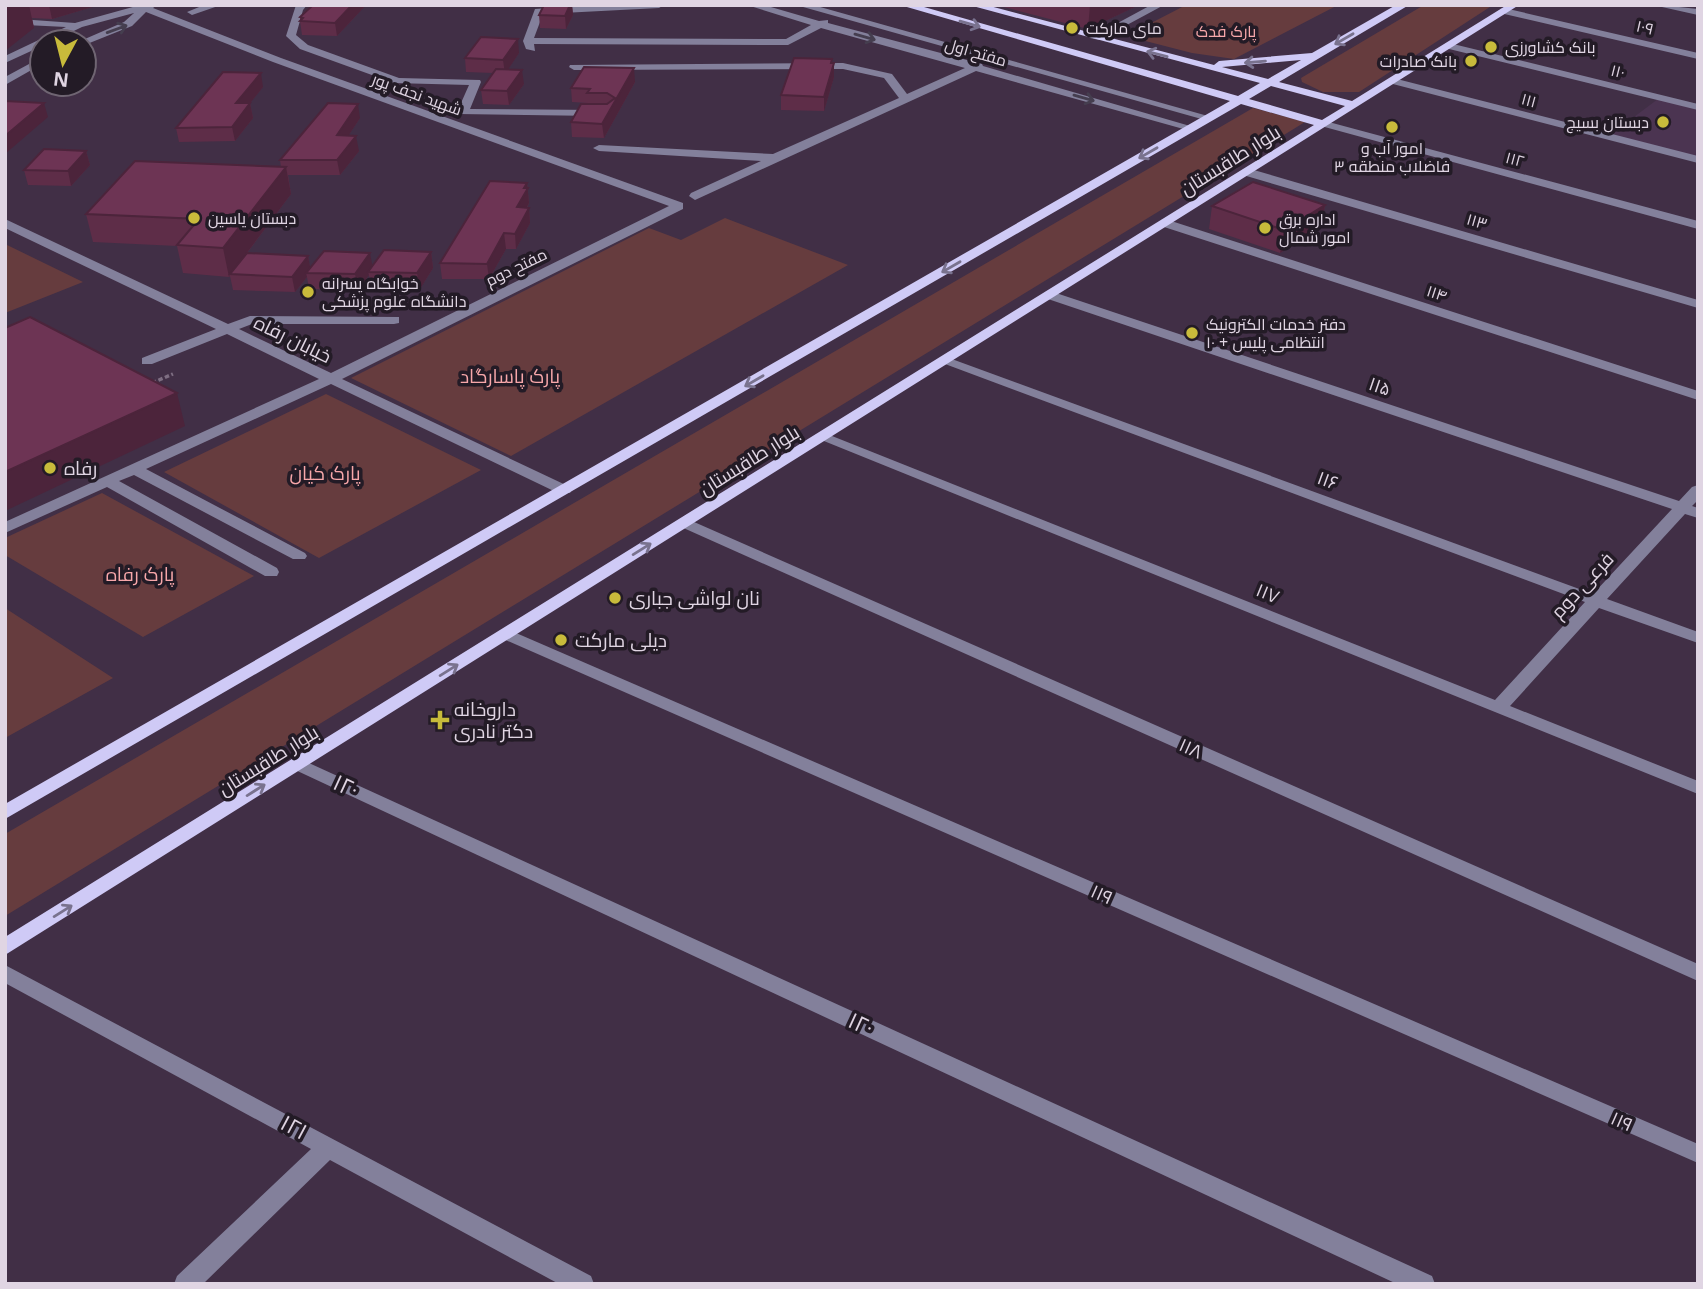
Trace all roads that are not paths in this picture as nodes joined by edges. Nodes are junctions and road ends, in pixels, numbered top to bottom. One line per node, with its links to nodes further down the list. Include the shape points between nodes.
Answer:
1 (216, 5): 13 (street)
2 (302, 5): 41 (street, via 291,36 304,47 398,81 476,82 463,112)
3 (659, 5): 17 (street, via 539,11 530,45 788,42)
4 (752, 5): 17 (street, مفتح اول)
5 (801, 5): 15 (street, مفتح اول)
6 (905, 5): 36 (main road, one-way to 36)
7 (974, 5): 20 (main road)
8 (1159, 5): 20 (street)
9 (1404, 5): 24 (main road, one-way to 24)
10 (1665, 5): 14 (street)
11 (148, 6): 18 (street); 19 (street, one-way to 11, via 128,24); 50 (street, شهید نجف پور, via 277,60)
12 (1509, 8): 21 (main road, بلوار طاقبستان); 25 (street, ۱۰۹)
13 (192, 12)
14 (1698, 12)
15 (841, 16): 17 (street); 26 (street, مفتح اول)
16 (5, 21): 18 (street)
17 (819, 24): 31 (street, مفتح اول, one-way to 31)
18 (78, 25): 23 (street)
19 (98, 36)
20 (1095, 38): 28 (main road, one-way to 20)
21 (1449, 46): 33 (main road, بلوار طاقبستان); 40 (street, ۱۱۰)
22 (5, 53): 23 (street)
23 (17, 53): 27 (street)
24 (1317, 55): 28 (main road, one-way to 28); 35 (main road)
25 (1698, 56)
26 (994, 59): 31 (street); 42 (street, مفتح اول)
27 (5, 60)
28 (1193, 64): 32 (main road)
29 (574, 67): 37 (street, via 843,66 888,76)
30 (28, 68): 34 (street)
31 (976, 68): 37 (street); 44 (street, مفتح اول, one-way to 44)
32 (1244, 76): 35 (main road); 36 (main road, via 1235,87)
33 (1393, 80): 39 (main road, بلوار طاقبستان); 47 (street, ۱۱۱)
34 (5, 82)
35 (1271, 83): 38 (main road); 39 (main road)
36 (1210, 91): 38 (main road)
37 (906, 100): 46 (street)
38 (1242, 100): 42 (main road); 43 (main road)
39 (1355, 105): 43 (main road, بلوار طاقبستان)
40 (1698, 107)
41 (608, 113)
42 (1209, 118): 44 (main road)
43 (1325, 124): 48 (main road, بلوار طاقبستان); 53 (street, ۱۱۲)
44 (1191, 128): 65 (main road, one-way to 65)
45 (599, 148): 46 (street)
46 (775, 158): 49 (street)
47 (1698, 160)
48 (1247, 172): 52 (main road, بلوار طاقبستان); 55 (street, ۱۱۳)
49 (695, 196)
50 (679, 206): 60 (street, مفتح دوم)
51 (5, 223): 57 (street, خیابان رفاه)
52 (1165, 223): 54 (main road, بلوار طاقبستان); 61 (street, ۱۱۴)
53 (1698, 225)
54 (1050, 295): 59 (main road, بلوار طاقبستان); 67 (street, ۱۱۵)
55 (1698, 304)
56 (394, 320): 57 (street, via 250,320)
57 (224, 328): 58 (street); 60 (street, خیابان رفاه)
58 (147, 360)
59 (944, 361): 62 (main road, بلوار طاقبستان); 72 (street, ۱۱۶)
60 (330, 379): 63 (street, مفتح دوم); 65 (street, خیابان رفاه)
61 (1698, 396)
62 (822, 437): 68 (main road, بلوار طاقبستان); 75 (street, ۱۱۷)
63 (135, 469): 64 (street, مفتح دوم); 70 (street)
64 (109, 482): 69 (street, مفتح دوم); 71 (street)
65 (564, 490): 78 (main road)
66 (1698, 490): 67 (street, فرعی دوم)
67 (1689, 511): 72 (street, فرعی دوم)
68 (685, 523): 73 (main road, بلوار طاقبستان, one-way to 68); 80 (street, ۱۱۸)
69 (5, 528)
70 (299, 556)
71 (271, 572)
72 (1596, 600): 74 (street, ۱۱۶); 75 (street, فرعی دوم)
73 (507, 634): 76 (main road, بلوار طاقبستان, one-way to 73); 83 (street, ۱۱۹)
74 (1698, 638)
75 (1498, 708): 77 (street, ۱۱۷)
76 (298, 764): 79 (main road, بلوار طاقبستان, one-way to 76); 86 (street, ۱۲۰)
77 (1698, 788)
78 (5, 813)
79 (5, 947)
80 (1698, 973)
81 (5, 974): 82 (street, ۱۲۱)
82 (330, 1146): 84 (street); 85 (street, ۱۲۱)
83 (1698, 1154)
84 (186, 1284)
85 (582, 1284)
86 (1423, 1284)

